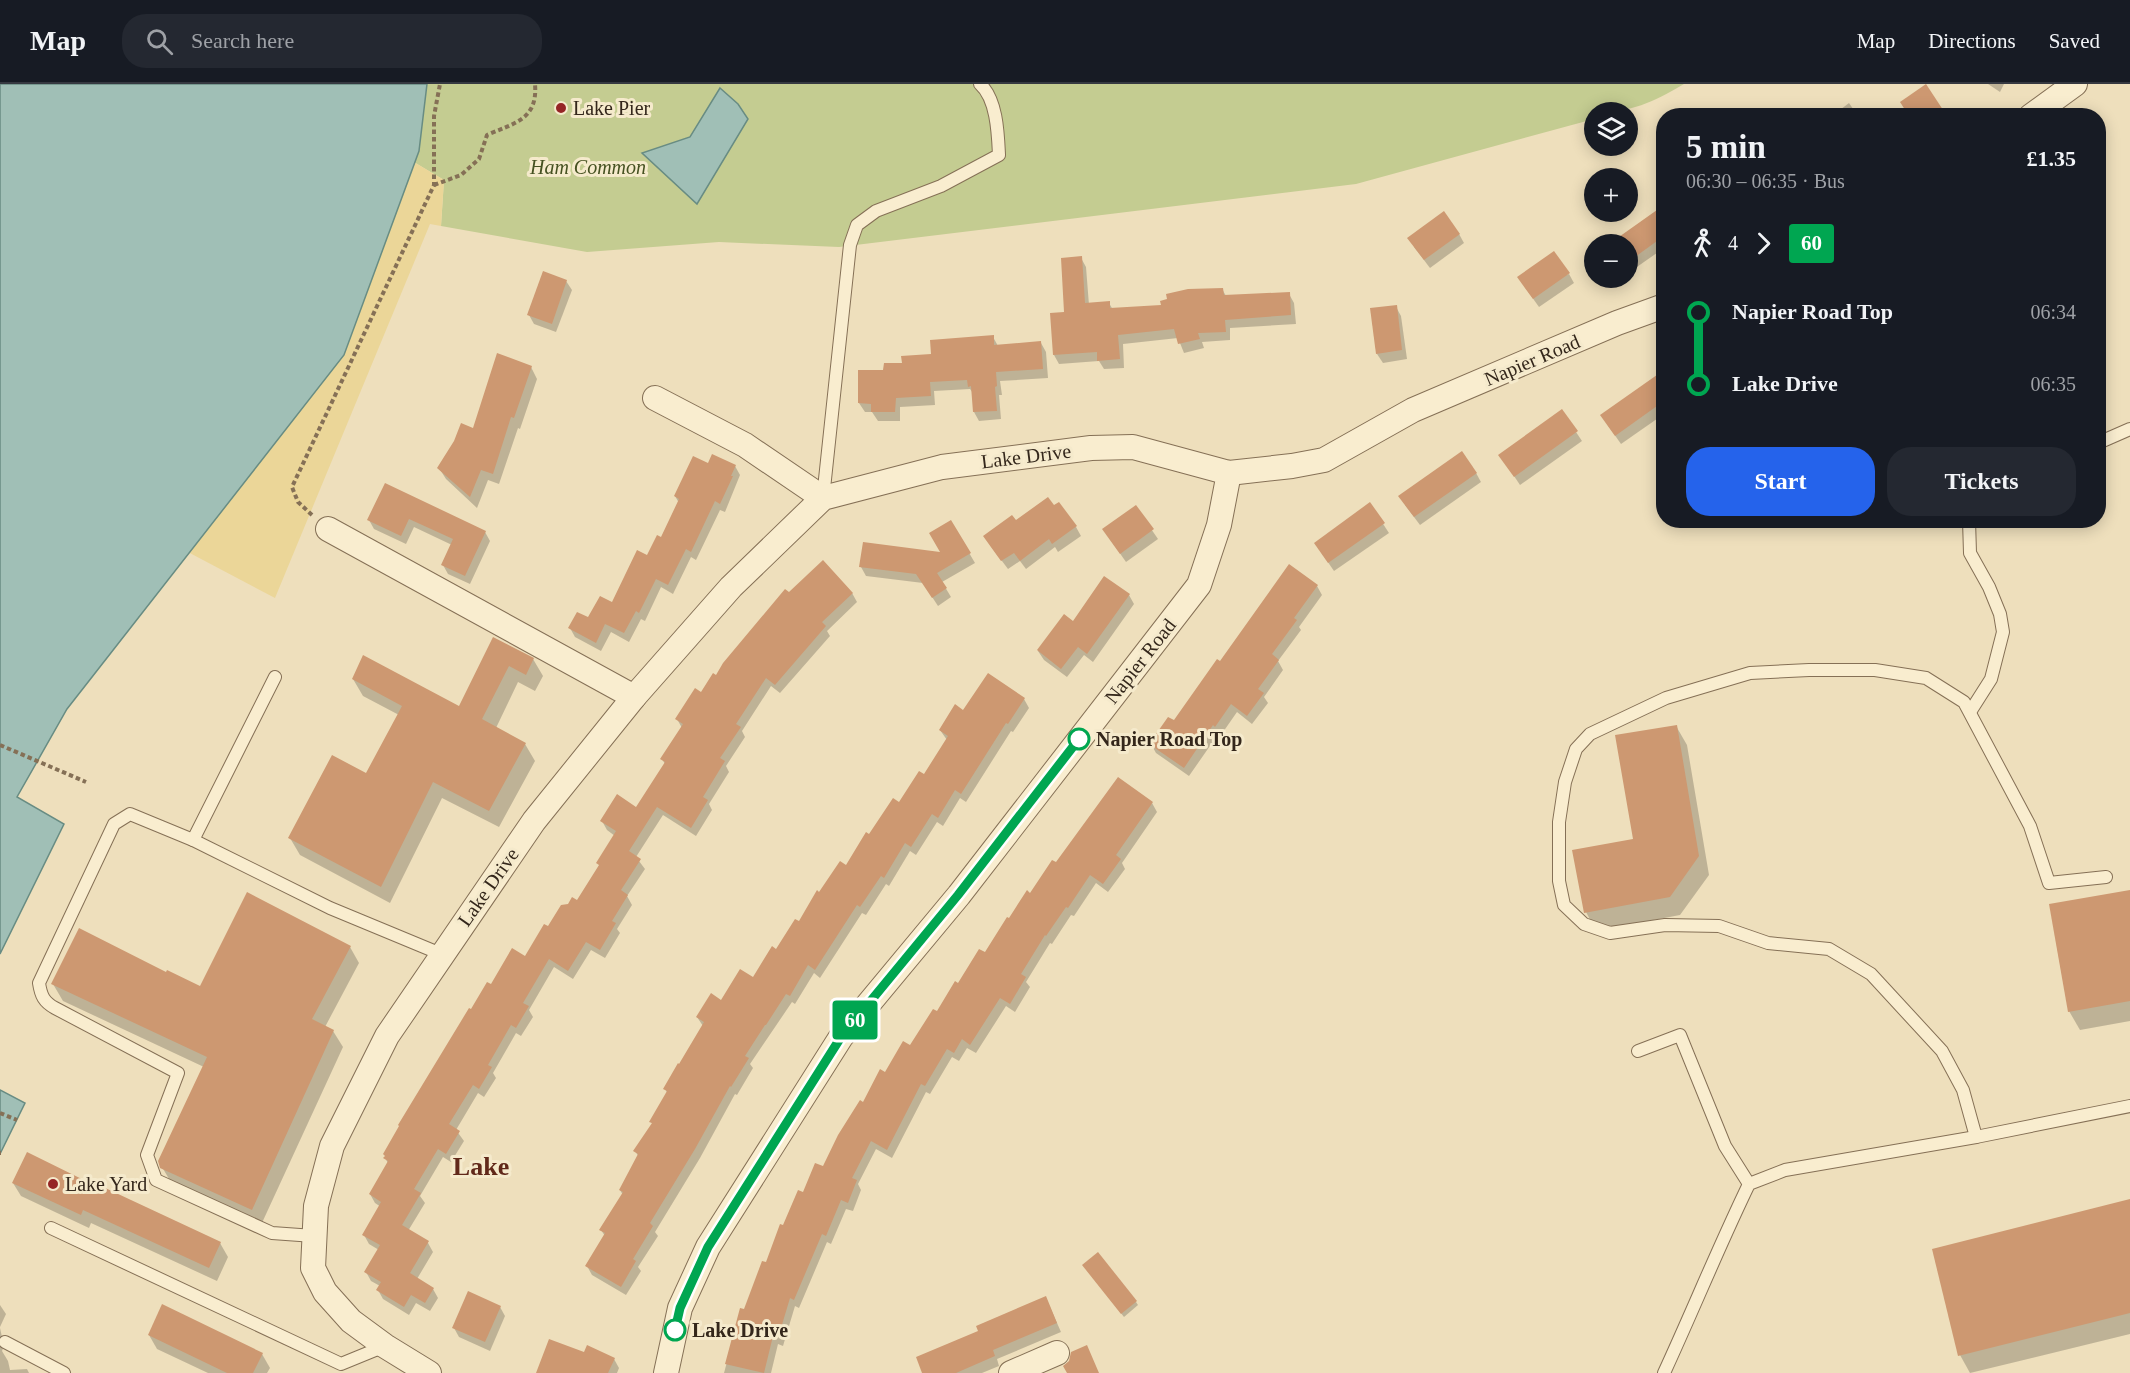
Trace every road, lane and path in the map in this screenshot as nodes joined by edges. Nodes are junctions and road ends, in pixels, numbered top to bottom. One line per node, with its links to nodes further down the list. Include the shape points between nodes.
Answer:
1 (440, 84): 6 (path, via 435,116)
2 (535, 84): 6 (path, via 534,106 525,118 487,135 479,159 461,175)
3 (980, 84): 12 (lane, via 986,89 997,121 999,155 941,186 876,212 857,225 850,245)
4 (2075, 84): 5 (street)
5 (2042, 108)
6 (434, 185): 14 (path, via 292,487 298,502)
7 (1656, 309): 11 (street, Napier Road, via 1413,410 1324,460)
8 (656, 398): 12 (street, via 744,445)
9 (2130, 429): 10 (lane)
10 (2106, 440)
11 (1229, 473): 12 (street, Lake Drive, via 1133,447 1091,448 942,467); 36 (street, Napier Road, via 1220,525 1199,585 958,895 841,1037 708,1247 680,1308)
12 (823, 498): 16 (street, Lake Drive, via 730,587)
13 (1969, 528): 17 (lane, via 1970,553 1989,587 2004,632 1991,679)
14 (328, 529): 16 (street)
15 (275, 677): 20 (lane)
16 (634, 697): 22 (street, Lake Drive, via 534,821)
17 (1970, 712): 21 (lane, via 2030,826 2049,884); 27 (lane, via 1964,702 1926,678 1875,670 1750,673 1666,698 1590,734 1576,749 1565,782 1559,822 1559,881 1564,904 1584,924 1610,933 1665,925 1719,926 1768,943 1828,949 1871,974 1942,1051 1963,1090)
18 (0, 745): 19 (path)
19 (86, 782)
20 (193, 840): 22 (lane, via 330,908); 30 (lane, via 130,814 114,824 39,983 40,991 45,1002 55,1008 178,1073 147,1155 156,1180 272,1233)
21 (2106, 877)
22 (441, 954): 30 (street, Lake Drive, via 387,1036 332,1146 316,1206)
23 (1638, 1052): 28 (lane, via 1680,1035 1725,1146)
24 (2130, 1106): 27 (lane)
25 (0, 1113): 26 (path)
26 (17, 1120)
27 (1976, 1137): 28 (lane, via 1785,1170)
28 (1749, 1184): 38 (lane)
29 (51, 1228): 32 (lane, via 341,1364)
30 (314, 1236): 32 (street, Lake Drive, via 314,1268 325,1292 351,1321)
31 (5, 1342): 34 (lane)
32 (385, 1346): 35 (street, Lake Drive)
33 (1057, 1353): 37 (street)
34 (64, 1373)
35 (429, 1373)
36 (666, 1373)
37 (1011, 1373)
38 (1664, 1373)

